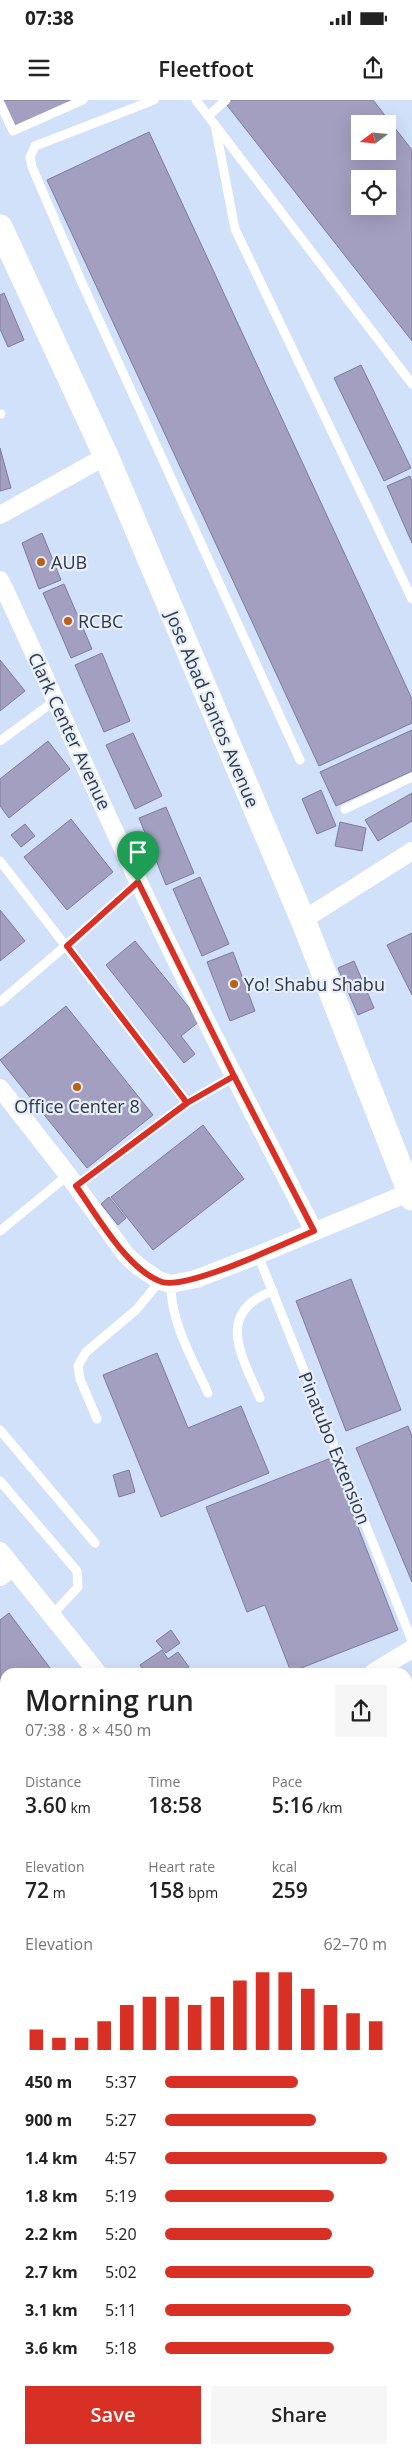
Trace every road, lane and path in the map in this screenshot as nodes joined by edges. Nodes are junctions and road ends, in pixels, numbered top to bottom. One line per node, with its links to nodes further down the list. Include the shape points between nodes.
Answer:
1 (83, 100): 5 (lane, via 13,131)
2 (154, 100): 16 (lane, via 35,146 30,157 32,167)
3 (196, 100): 6 (lane)
4 (226, 100): 6 (lane)
5 (0, 103)
6 (208, 116): 7 (lane)
7 (214, 125): 9 (lane); 13 (lane, via 235,229)
8 (0, 227): 10 (main road, Jose Abad Santos Avenue)
9 (412, 384)
10 (106, 456): 11 (street); 22 (main road, Jose Abad Santos Avenue)
11 (0, 515)
12 (0, 580): 14 (street, Clark Center Avenue)
13 (412, 599)
14 (56, 699): 15 (lane); 21 (street, Clark Center Avenue)
15 (0, 741)
16 (300, 760)
17 (412, 776): 18 (lane)
18 (345, 809)
19 (412, 851): 22 (street)
20 (0, 861): 23 (lane)
21 (138, 882): 23 (lane); 25 (street, Clark Center Avenue)
22 (303, 920): 29 (main road, Jose Abad Santos Avenue)
23 (67, 946): 24 (lane); 27 (lane)
24 (0, 1002)
25 (234, 1076): 27 (lane); 31 (street, Clark Center Avenue)
26 (0, 1088): 28 (street)
27 (187, 1103): 28 (lane)
28 (72, 1180): 30 (lane); 33 (street, via 126,1255)
29 (411, 1195): 31 (street)
30 (0, 1231)
31 (314, 1231): 32 (street)
32 (258, 1255): 33 (street, via 196,1279); 34 (lane, Pinatubo Extension)
33 (165, 1283): 35 (lane); 37 (lane, via 86,1352 78,1366 80,1379)
34 (273, 1291): 36 (lane, via 257,1297 249,1305 236,1329 240,1352); 44 (lane, Pinatubo Extension)
35 (208, 1393)
36 (260, 1398)
37 (97, 1419)
38 (0, 1430): 40 (lane)
39 (0, 1481): 43 (lane, via 77,1572 78,1587)
40 (95, 1543)
41 (0, 1551): 42 (street)
42 (7, 1572): 43 (street)
43 (52, 1615): 46 (street)
44 (412, 1641)
45 (412, 1649): 47 (street)
46 (94, 1668)
47 (381, 1668)

